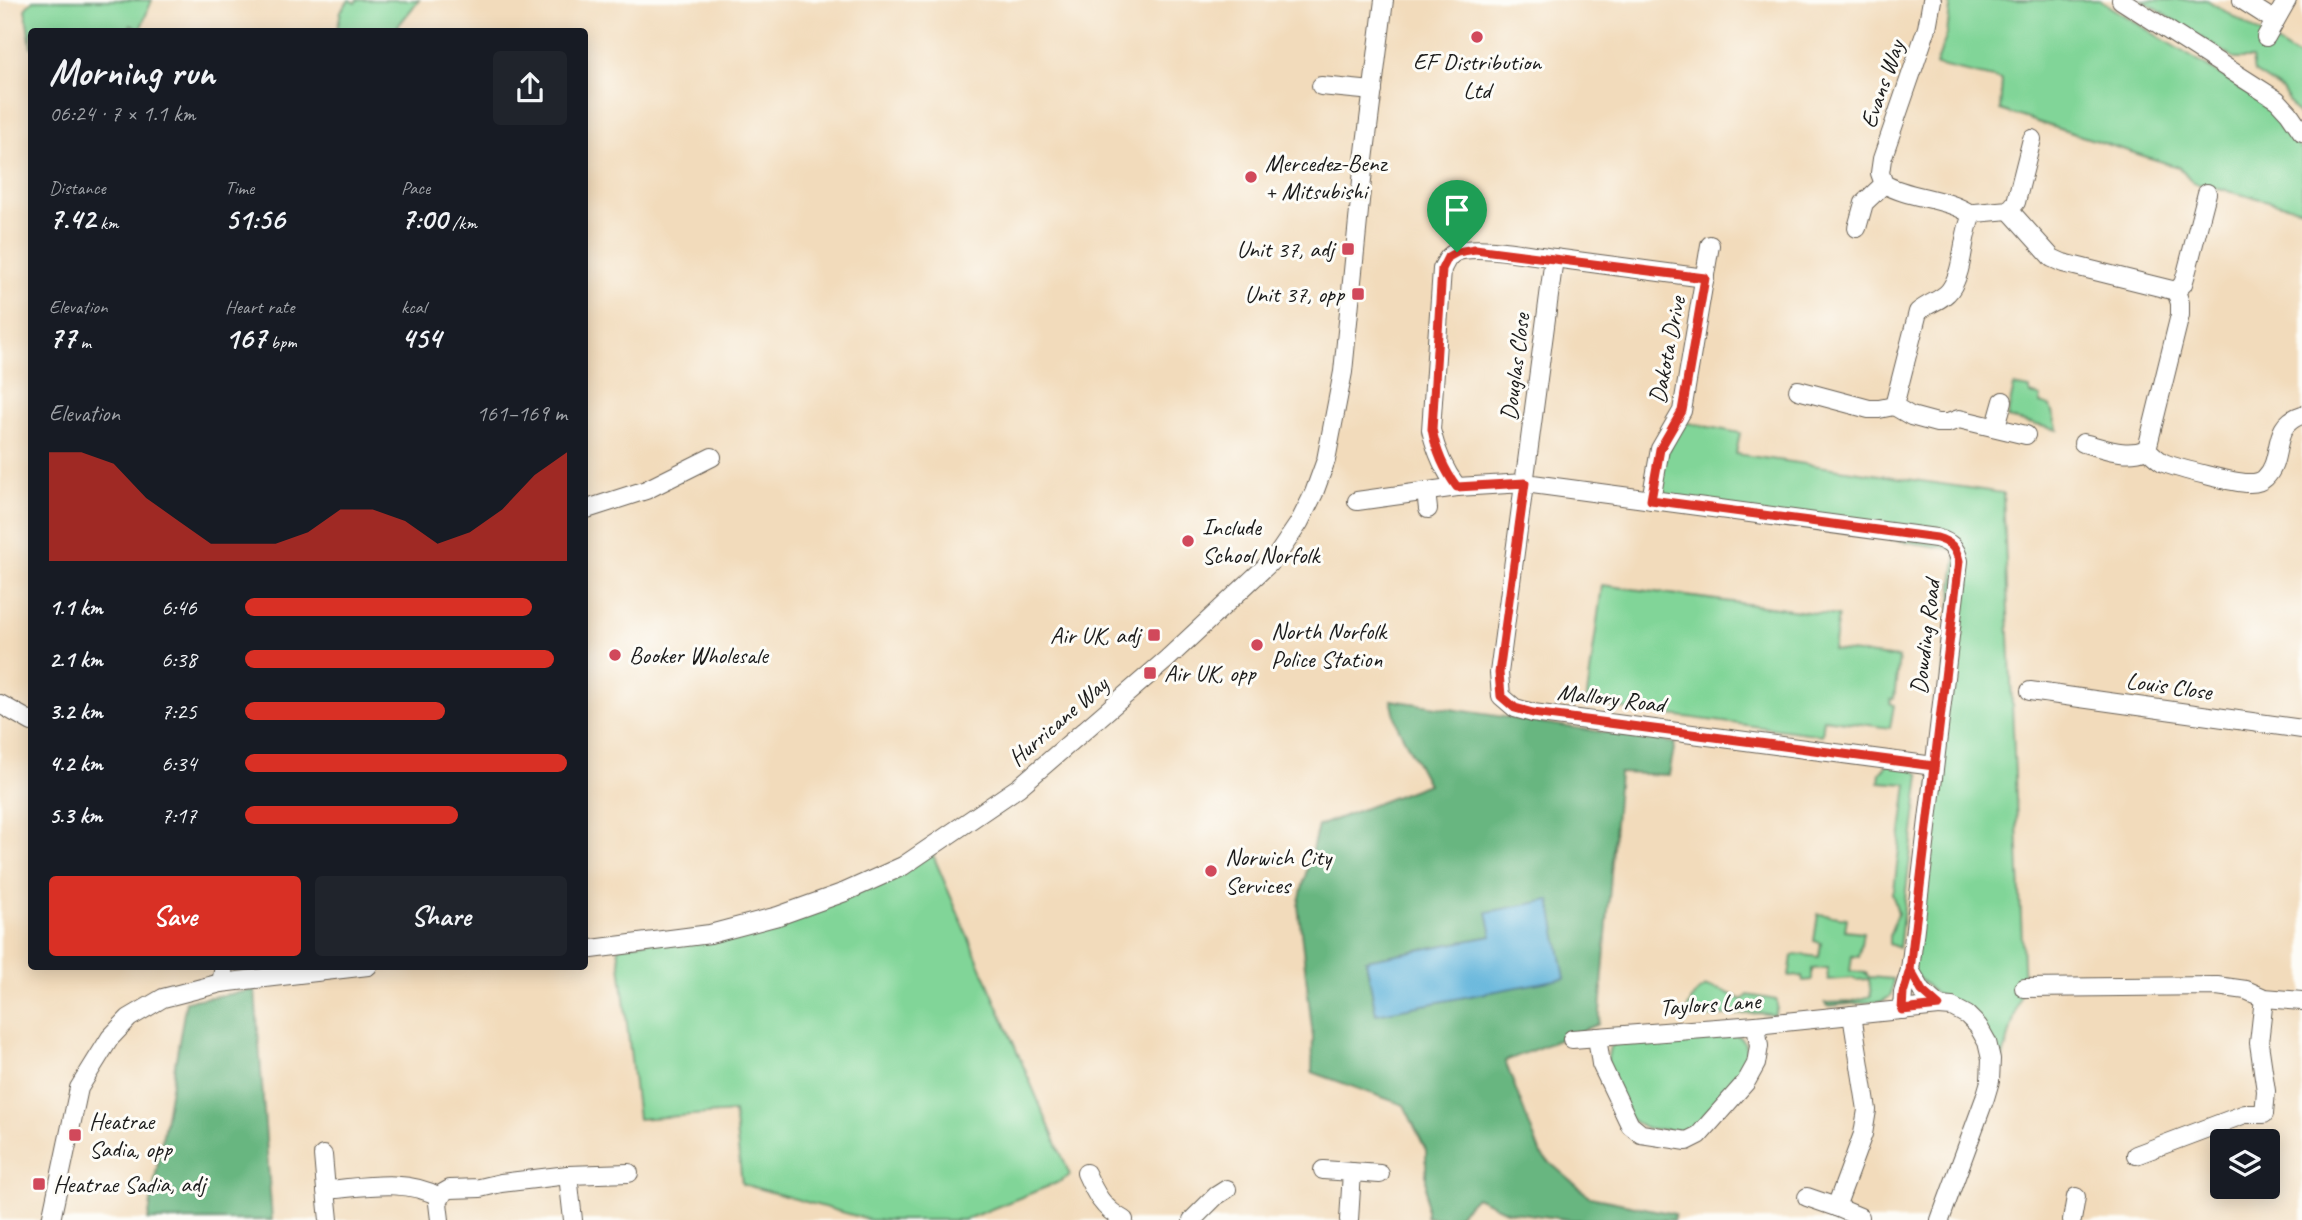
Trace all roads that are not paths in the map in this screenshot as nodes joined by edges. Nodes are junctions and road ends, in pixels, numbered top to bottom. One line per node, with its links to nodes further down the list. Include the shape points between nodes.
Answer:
1 (1384, 0): 7 (street, Hurricane Way)
2 (1932, 0): 10 (street, Evans Way, via 1927,28 1882,159)
3 (2121, 0): 8 (street, via 2277,100)
4 (2242, 0): 5 (street, via 2271,29)
5 (2287, 0)
6 (1321, 86): 7 (street)
7 (1373, 90): 40 (street, Hurricane Way, via 1343,372 1326,460 1299,523 1276,557 1019,787 903,866 845,892 710,934)
8 (2302, 132)
9 (2032, 139): 12 (street, via 2018,160 2016,202)
10 (1884, 184): 13 (street, via 1960,207); 14 (street, via 1864,203)
11 (2207, 193): 18 (street, via 2189,229 2183,284)
12 (2009, 210): 13 (street); 18 (street, via 2052,258)
13 (1972, 215): 21 (street, via 1950,291 1926,305 1915,320)
14 (1857, 228)
15 (1710, 245): 17 (street, Dakota Drive)
16 (1554, 258): 17 (street); 28 (street, Douglas Close); 29 (street, via 1475,241 1448,257 1442,269 1432,429 1447,474)
17 (1705, 278): 31 (street, Dakota Drive, via 1682,411 1660,449)
18 (2176, 291): 26 (street, via 2180,316)
19 (1798, 390): 21 (street, via 1815,403 1879,410)
20 (2003, 401): 23 (street)
21 (1894, 406): 23 (street, via 1937,424 1959,419)
22 (2302, 415): 26 (street, via 2284,427 2273,464 2260,482 2249,484 2164,463)
23 (1996, 426): 24 (street)
24 (2026, 435)
25 (2083, 443): 26 (street, via 2108,457)
26 (2147, 449)
27 (712, 457): 33 (street, via 646,490)
28 (1525, 483): 29 (street, Dowding Road); 31 (street, Dowding Road); 39 (street, Mallory Road, via 1499,673 1501,696 1515,708)
29 (1457, 487): 30 (street, Dowding Road)
30 (1426, 491): 32 (street, Dowding Road); 34 (street)
31 (1651, 500): 39 (street, Dowding Road, via 1948,542 1959,561)
32 (1357, 501)
33 (588, 509)
34 (1428, 509)
35 (2030, 691): 38 (street, Louis Close)
36 (0, 704): 37 (street)
37 (28, 720)
38 (2302, 729)
39 (1934, 766): 42 (street, Dowding Road)
40 (588, 949)
41 (304, 970): 43 (street)
42 (1910, 970): 47 (street, via 1922,991); 48 (street, Dowding Road)
43 (223, 975): 69 (street, via 163,998 129,1018 110,1038 79,1088)
44 (2024, 988): 45 (street, via 2217,986)
45 (2264, 998): 46 (street); 54 (street, via 2259,1044 2266,1091 2264,1114 2245,1114)
46 (2302, 1001)
47 (1939, 1006): 48 (street, Taylors Lane); 75 (street, via 1952,1007 1978,1026 1991,1059 1985,1098)
48 (1902, 1010): 49 (street, Taylors Lane)
49 (1852, 1015): 50 (street, Taylors Lane); 66 (street, via 1867,1110)
50 (1756, 1025): 51 (street, Taylors Lane); 51 (street, via 1756,1064 1699,1135 1687,1141 1642,1134 1630,1125 1601,1064)
51 (1597, 1037): 52 (street, Taylors Lane)
52 (1572, 1039)
53 (323, 1155): 62 (street)
54 (2148, 1156)
55 (1323, 1170): 56 (street)
56 (1352, 1172): 59 (street); 74 (street)
57 (629, 1173): 60 (street)
58 (1086, 1173): 73 (street, via 1097,1198)
59 (1380, 1174)
60 (568, 1175): 63 (street, via 450,1189); 72 (street)
61 (1227, 1189): 67 (street)
62 (326, 1190): 63 (street, via 412,1186); 70 (street)
63 (440, 1197): 71 (street)
64 (1807, 1197): 66 (street)
65 (2076, 1197): 76 (street)
66 (1836, 1207): 68 (street)
67 (1196, 1209)
68 (1860, 1217)
69 (51, 1220)
70 (329, 1220)
71 (440, 1220)
72 (573, 1220)
73 (1124, 1220)
74 (1349, 1220)
75 (1940, 1220)
76 (2072, 1220)

